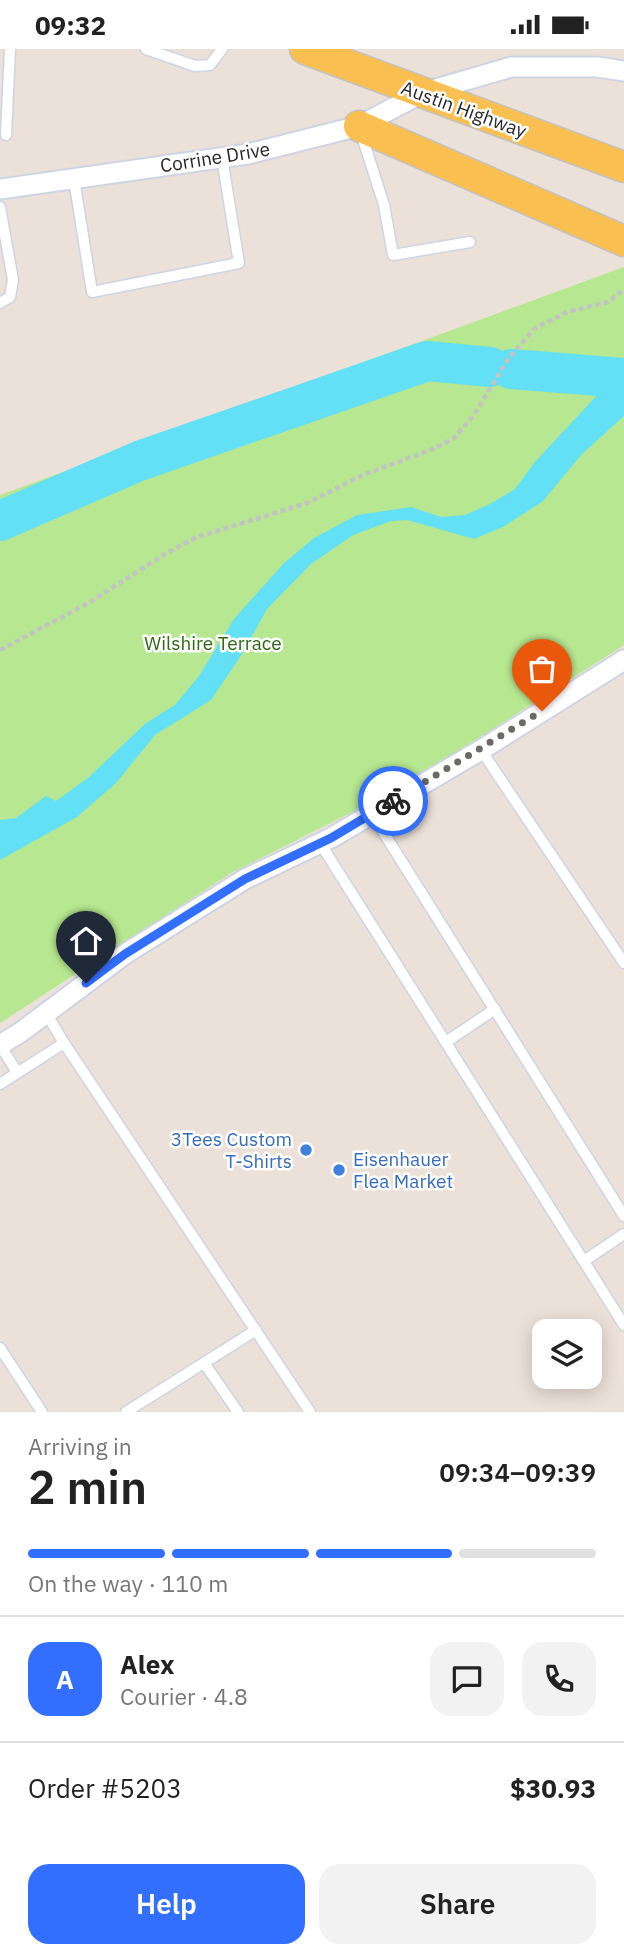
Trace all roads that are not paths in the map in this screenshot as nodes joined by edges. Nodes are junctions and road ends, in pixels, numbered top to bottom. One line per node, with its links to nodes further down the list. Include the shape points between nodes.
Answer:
1 (10, 49): 9 (lane)
2 (146, 49): 3 (lane, via 195,66 210,65)
3 (222, 49)
4 (304, 49): 5 (main road, Austin Highway)
5 (345, 57): 7 (main road, Austin Highway)
6 (624, 71): 7 (street, Corrine Drive, via 511,67)
7 (422, 93): 8 (street, Corrine Drive); 11 (main road, Austin Highway)
8 (359, 126): 10 (street, Corrine Drive); 15 (main road); 16 (lane, via 384,205 393,255)
9 (6, 135)
10 (222, 158): 12 (street, Corrine Drive); 12 (lane, via 239,264 92,292)
11 (624, 167)
12 (74, 179): 13 (street, Corrine Drive)
13 (0, 190)
14 (0, 207): 17 (lane, via 13,280 10,297)
15 (624, 241)
16 (470, 242)
17 (0, 303)
18 (624, 660): 19 (street)
19 (481, 750): 20 (street); 22 (lane)
20 (372, 814): 21 (street); 23 (lane)
21 (320, 843): 24 (street, via 245,879 125,954); 25 (lane)
22 (624, 963)
23 (495, 1009): 25 (lane); 30 (lane)
24 (46, 1013): 26 (lane); 27 (street)
25 (446, 1042): 32 (lane)
26 (64, 1043): 28 (lane); 34 (lane)
27 (0, 1045): 28 (lane)
28 (17, 1072): 29 (lane)
29 (0, 1084)
30 (624, 1216)
31 (624, 1234): 32 (lane)
32 (584, 1261): 33 (lane)
33 (624, 1325)
34 (256, 1330): 36 (lane); 40 (lane)
35 (0, 1348): 37 (lane)
36 (204, 1363): 38 (lane); 39 (lane)
37 (42, 1412)
38 (126, 1412)
39 (238, 1412)
40 (310, 1412)

